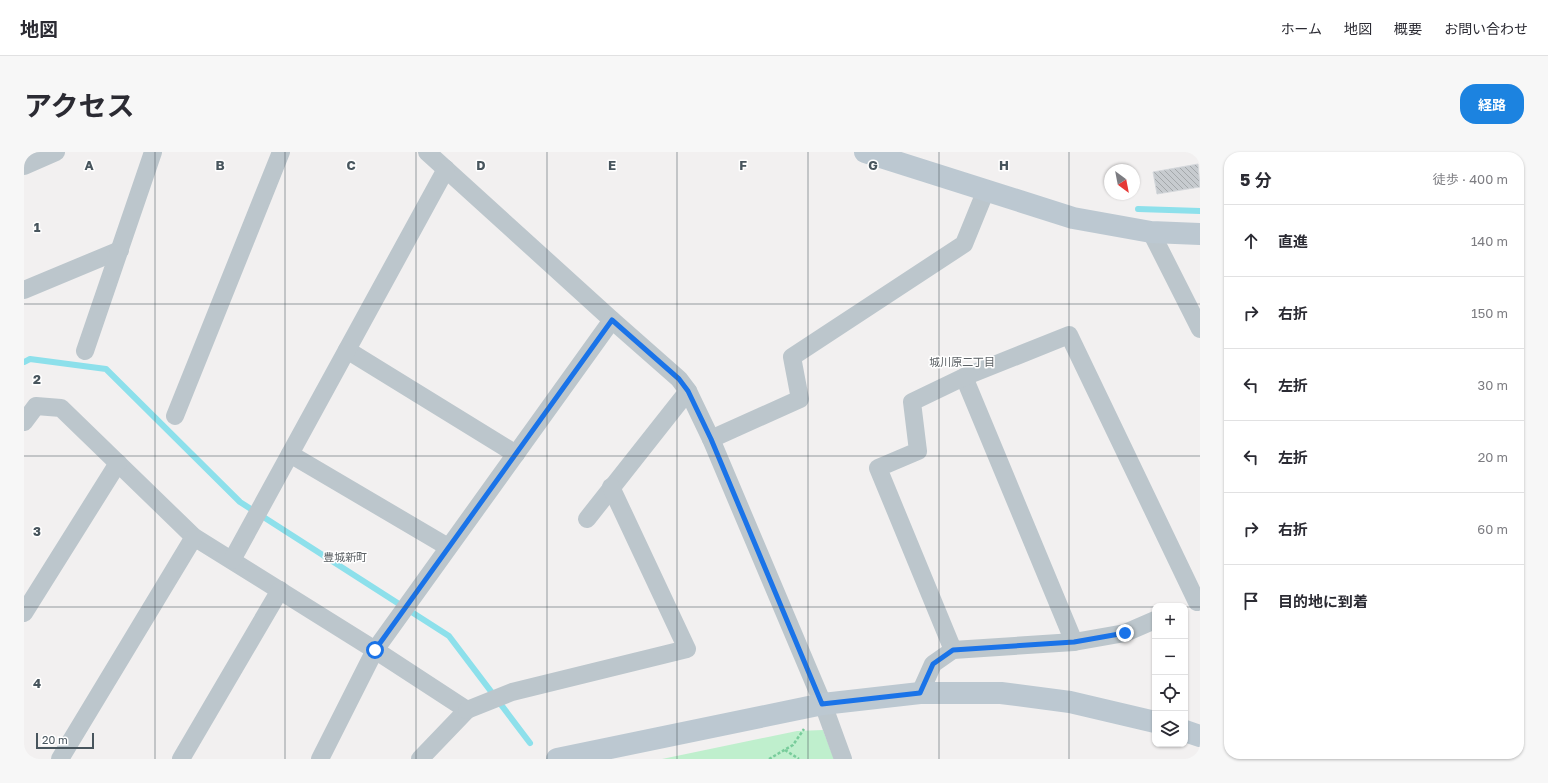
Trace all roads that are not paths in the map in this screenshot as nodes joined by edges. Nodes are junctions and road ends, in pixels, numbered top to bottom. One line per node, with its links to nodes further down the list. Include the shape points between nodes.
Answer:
1 (56, 152): 6 (street)
2 (152, 152): 11 (street)
3 (281, 152): 19 (street)
4 (427, 152): 7 (street)
5 (865, 152): 8 (street)
6 (24, 166)
7 (446, 169): 13 (street); 15 (street)
8 (986, 190): 9 (street, via 1073,218); 21 (street, via 964,244 792,357 800,399)
9 (1151, 232): 10 (street); 14 (street)
10 (1200, 234)
11 (120, 250): 12 (street); 16 (street)
12 (24, 290)
13 (612, 320): 18 (street, via 679,379); 23 (street)
14 (1200, 329)
15 (347, 350): 22 (street); 23 (street)
16 (85, 351)
17 (964, 377): 31 (street, via 1069,335); 34 (street); 36 (street, via 912,402 918,451 878,468)
18 (688, 391): 21 (street); 25 (street)
19 (175, 416)
20 (24, 422): 24 (street, via 36,406 61,408)
21 (711, 439): 38 (street)
22 (290, 454): 28 (street); 29 (street)
23 (516, 454): 28 (street)
24 (118, 463): 27 (street); 32 (street)
25 (611, 487): 26 (street); 39 (street, via 687,649 512,692)
26 (587, 519)
27 (194, 537): 29 (street); 43 (street)
28 (448, 548): 35 (street)
29 (232, 560): 30 (street)
30 (280, 590): 35 (street); 44 (street)
31 (1194, 603)
32 (24, 613)
33 (1152, 621): 34 (street, via 1125,633)
34 (1074, 642): 36 (street)
35 (375, 650): 39 (street); 45 (street)
36 (953, 650): 37 (street, via 933,664)
37 (920, 693): 38 (street); 40 (street, via 1002,693 1070,702)
38 (822, 704): 47 (street); 48 (street)
39 (467, 710): 46 (street)
40 (1152, 721)
41 (1188, 732): 42 (street)
42 (1200, 736)
43 (60, 759)
44 (181, 759)
45 (320, 759)
46 (420, 759)
47 (557, 759)
48 (844, 759)

